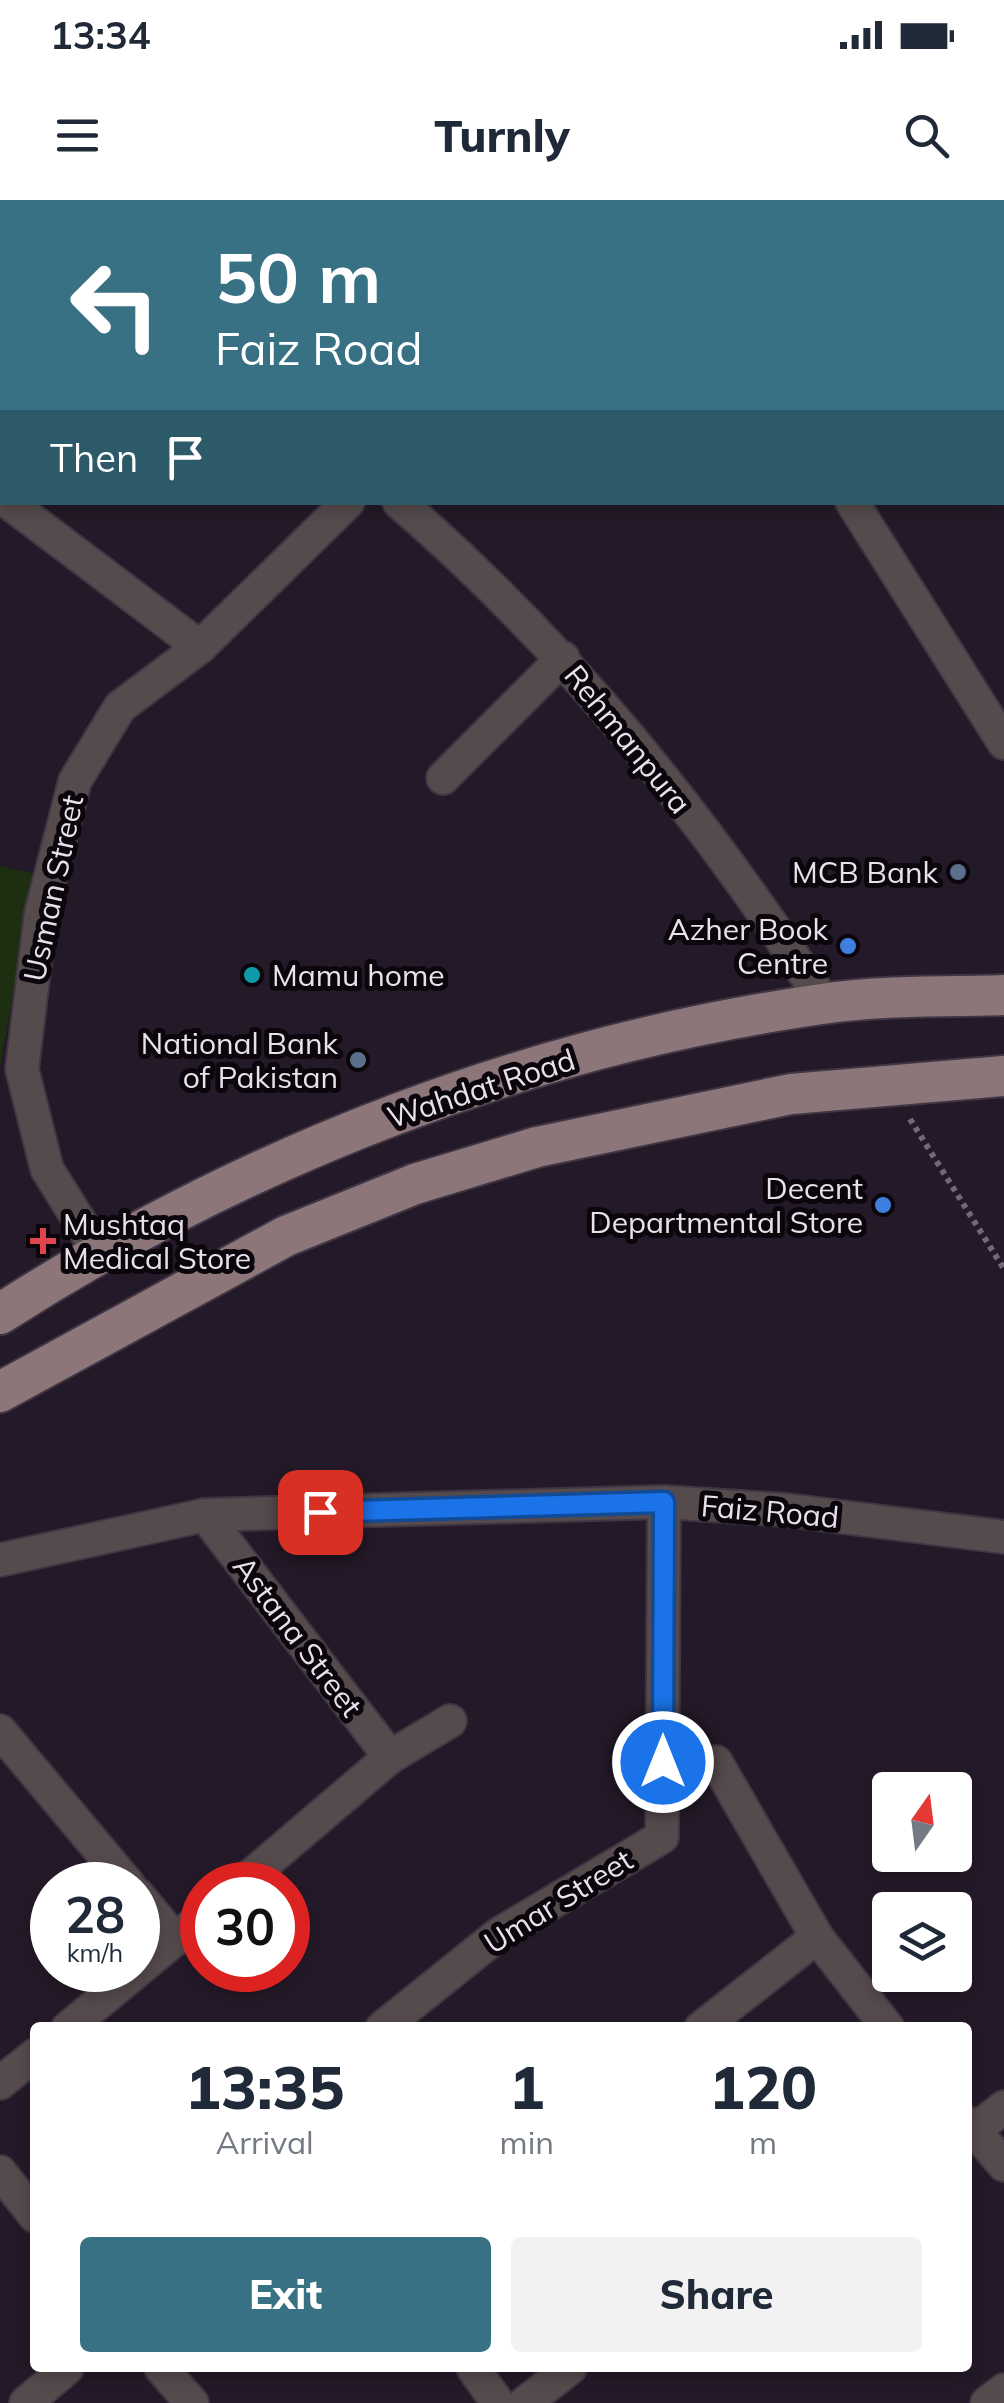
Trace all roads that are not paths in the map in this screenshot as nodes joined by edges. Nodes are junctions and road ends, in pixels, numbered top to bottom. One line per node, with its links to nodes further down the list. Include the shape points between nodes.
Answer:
1 (11, 505): 5 (street)
2 (345, 505): 5 (street, Usman Street)
3 (402, 505): 6 (street, Rehmanpura)
4 (854, 505): 7 (street)
5 (200, 647): 12 (street, Usman Street, via 120,707 75,781 41,914 22,1069 47,1168)
6 (563, 658): 8 (street); 10 (street, Rehmanpura, via 740,878)
7 (1004, 742)
8 (443, 778)
9 (1004, 995): 10 (main road, Wahdat Road)
10 (824, 1003): 12 (main road, Wahdat Road, via 631,1041 416,1106 224,1186)
11 (1004, 1076): 14 (main road, via 791,1094 556,1143 415,1184 286,1236)
12 (98, 1251): 13 (main road, Wahdat Road)
13 (0, 1314)
14 (0, 1392)
15 (664, 1502): 16 (street, Faiz Road); 17 (street, Faiz Road); 30 (street, Umar Street, via 662,1837 500,1934)
16 (205, 1515): 18 (street, Faiz Road); 21 (street, Astana Street)
17 (1004, 1537)
18 (0, 1560)
19 (450, 1721): 21 (street)
20 (0, 1731): 23 (street)
21 (390, 1757): 24 (street)
22 (716, 1762): 27 (street)
23 (110, 1862)
24 (267, 1862)
25 (160, 1922): 28 (street)
26 (180, 1936): 28 (street)
27 (817, 1938): 31 (street); 32 (street)
28 (175, 1940): 29 (street)
29 (75, 2022)
30 (390, 2022)
31 (708, 2022)
32 (883, 2022)
33 (30, 2059): 34 (street)
34 (0, 2083)
35 (1004, 2108): 36 (street)
36 (972, 2127)
37 (972, 2129): 38 (street)
38 (1004, 2166)
39 (0, 2172): 40 (street)
40 (30, 2210)
41 (62, 2372): 46 (street)
42 (165, 2372): 47 (street)
43 (476, 2372): 48 (street)
44 (565, 2372): 49 (street)
45 (1004, 2390): 50 (street)
46 (26, 2403)
47 (192, 2403)
48 (498, 2403)
49 (525, 2403)
50 (987, 2403)

